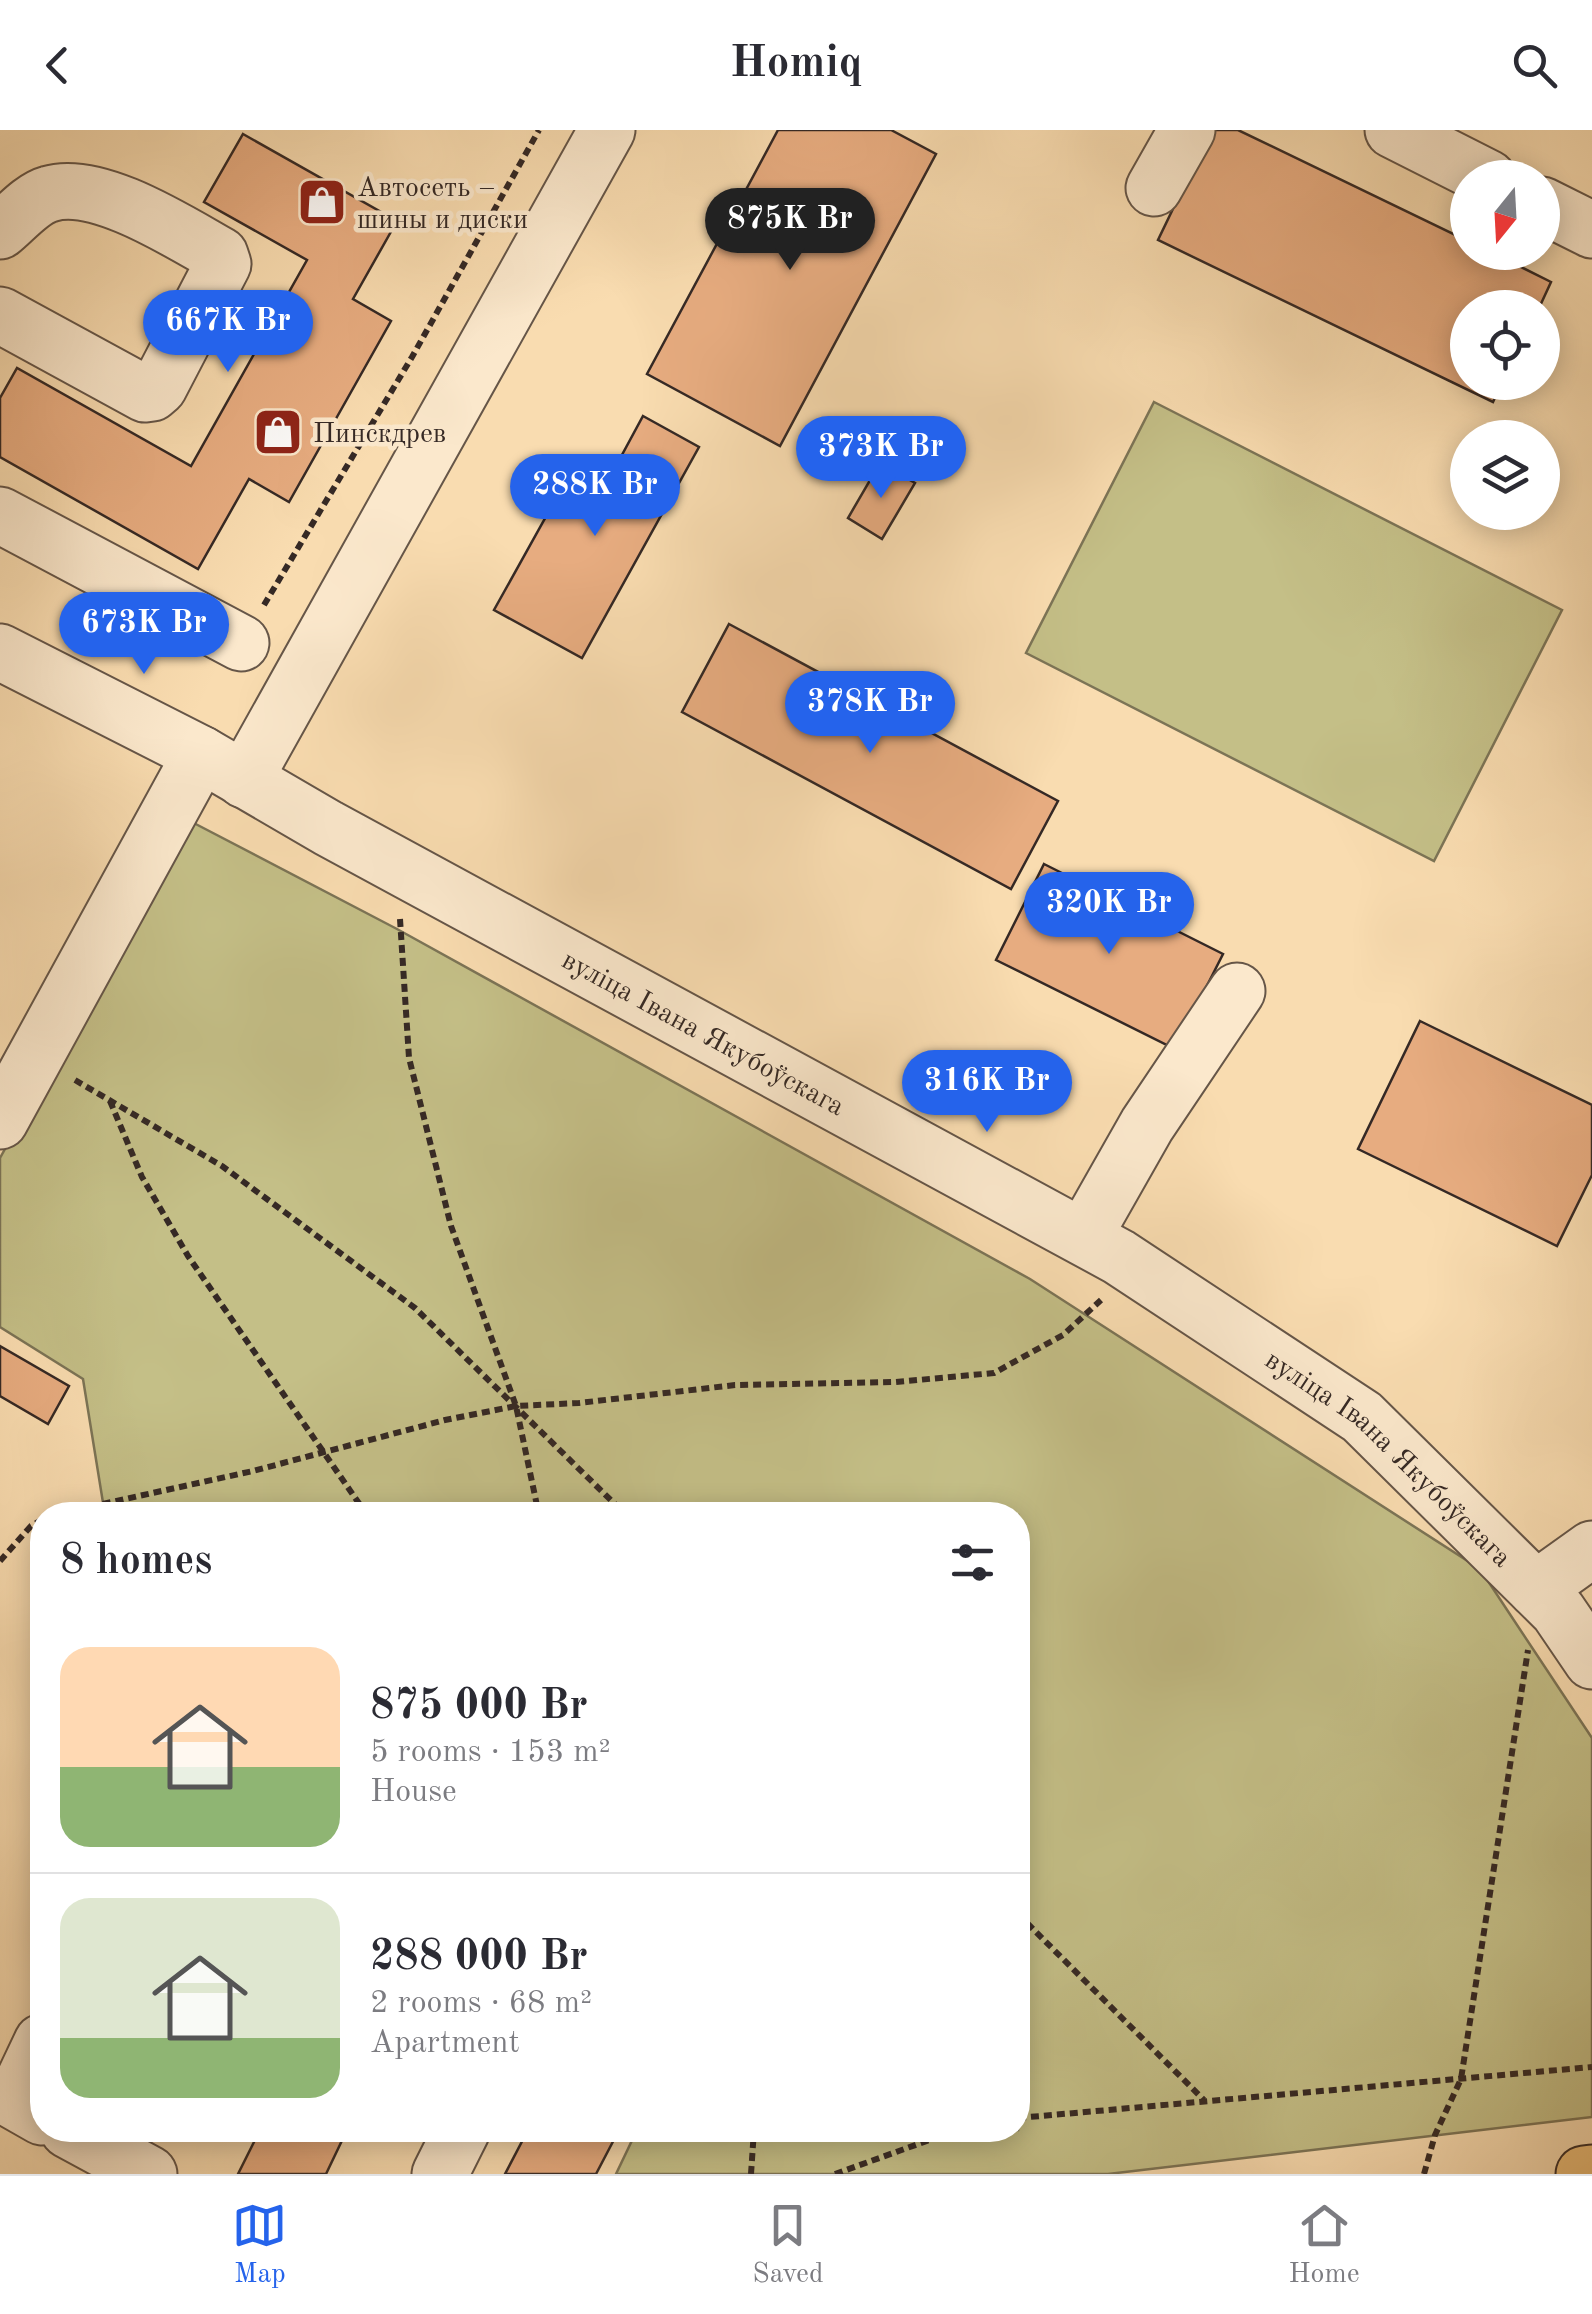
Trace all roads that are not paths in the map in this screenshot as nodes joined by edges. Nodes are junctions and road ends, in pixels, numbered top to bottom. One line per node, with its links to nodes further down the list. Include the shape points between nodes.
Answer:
1 (607, 130): 13 (street)
2 (1187, 130): 5 (street)
3 (1393, 130): 4 (street)
4 (1452, 160)
5 (1154, 188)
6 (1560, 214): 7 (street)
7 (1592, 230)
8 (0, 232): 9 (street, via 44,195 64,190 158,220 220,255 224,264 152,393)
9 (0, 316)
10 (0, 515): 11 (street)
11 (241, 643)
12 (0, 652): 13 (street, вуліца Івана Якубоўскага)
13 (222, 767): 15 (street); 16 (street, вуліца Івана Якубоўскага)
14 (1237, 991): 16 (street, via 1147,1125)
15 (0, 1121)
16 (1101, 1246): 18 (street, вуліца Івана Якубоўскага, via 1362,1417)
17 (1592, 1549): 18 (street)
18 (1536, 1589): 19 (street, вуліца Івана Якубоўскага)
19 (1592, 1661)
20 (30, 2068): 21 (street, via 14,2102)
21 (30, 2110)
22 (90, 2142): 25 (street)
23 (456, 2142): 26 (street)
24 (1592, 2173): 27 (main road)
25 (150, 2174)
26 (440, 2174)
27 (1584, 2174)

